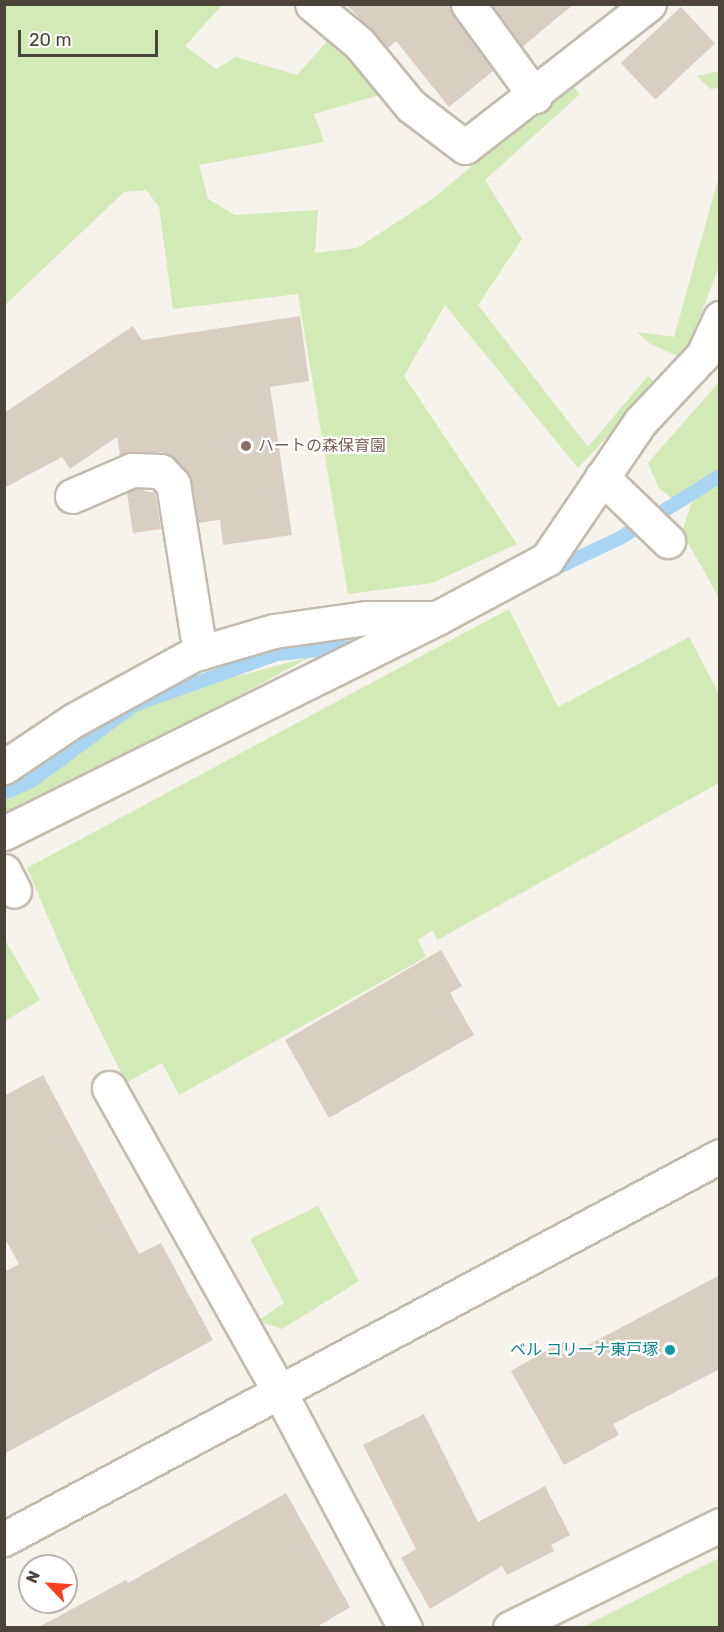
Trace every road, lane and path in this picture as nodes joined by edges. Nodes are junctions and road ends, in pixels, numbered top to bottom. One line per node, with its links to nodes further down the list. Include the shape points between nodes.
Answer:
1 (312, 4): 4 (street, via 359,43 411,106 465,147)
2 (468, 4): 4 (street)
3 (649, 4): 4 (street)
4 (535, 96)
5 (720, 318): 6 (street, via 703,355 640,422)
6 (602, 477): 8 (street); 9 (street, via 547,559)
7 (72, 495): 10 (street, via 132,470 160,471 172,484)
8 (668, 541)
9 (439, 617): 10 (street, via 368,618 274,631); 12 (street)
10 (200, 653): 11 (street, via 74,720)
11 (4, 768)
12 (4, 833)
13 (109, 1089): 15 (street)
14 (720, 1156): 15 (street)
15 (280, 1393): 17 (street); 18 (street)
16 (720, 1525): 19 (street)
17 (4, 1539)
18 (405, 1628)
19 (510, 1628)

